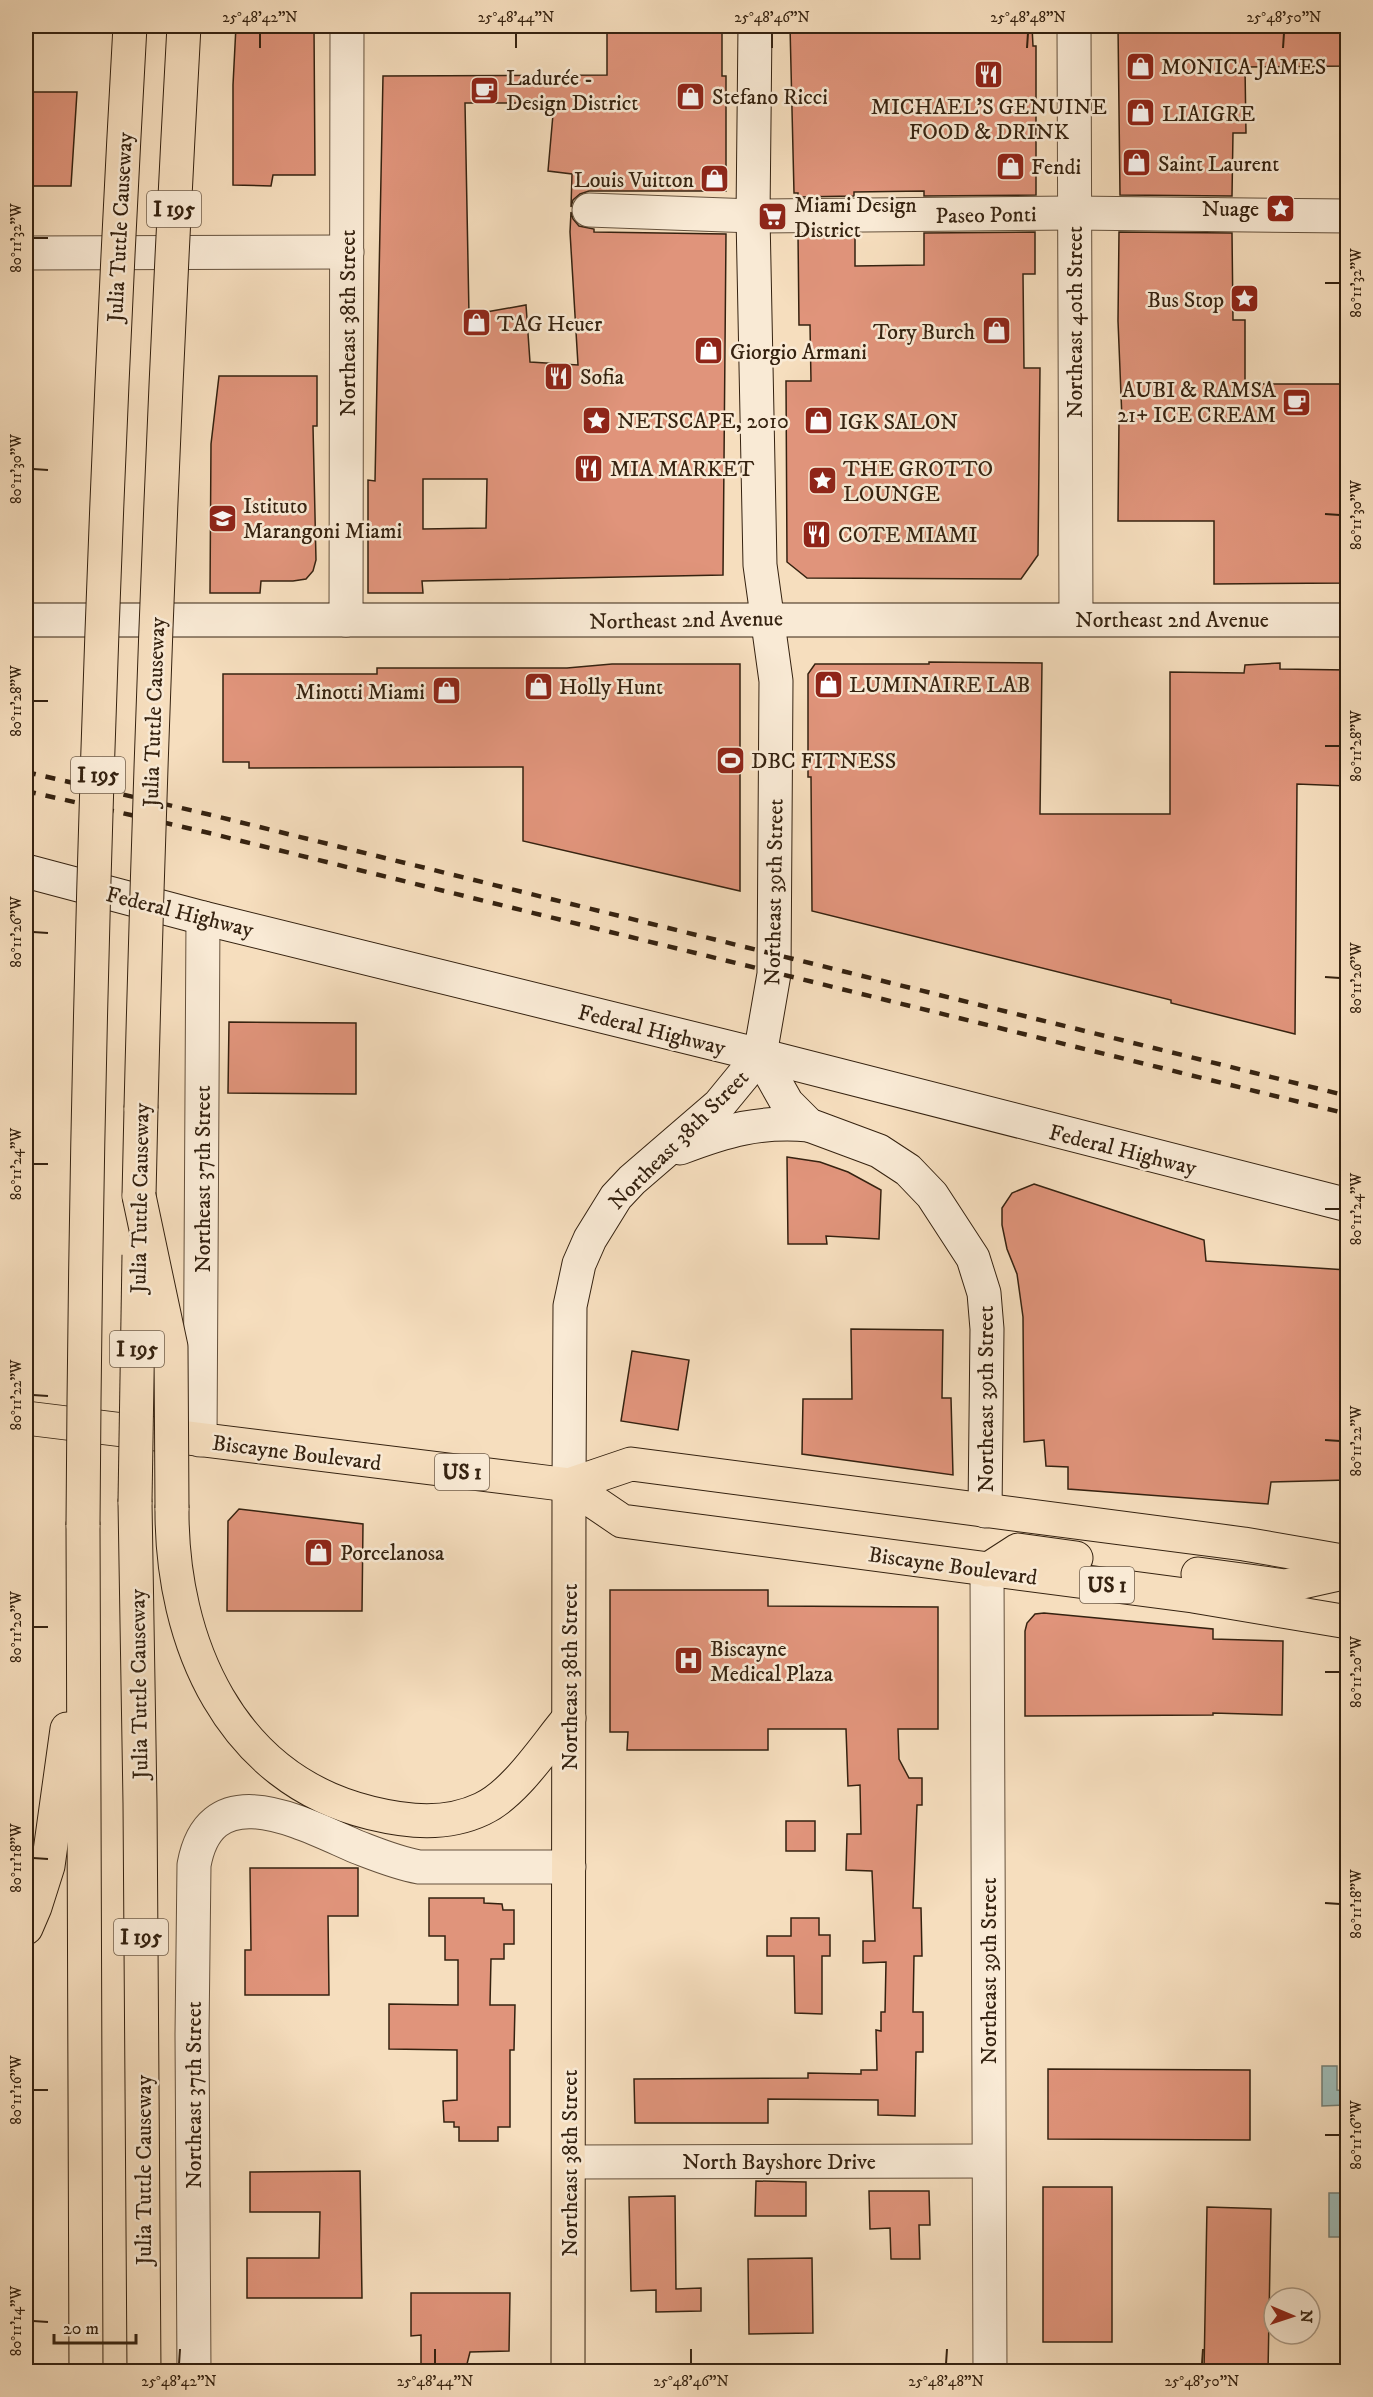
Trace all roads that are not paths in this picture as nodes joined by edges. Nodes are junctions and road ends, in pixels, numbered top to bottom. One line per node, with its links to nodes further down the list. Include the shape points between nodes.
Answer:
1 (130, 26): 31 (main road, Julia Tuttle Causeway / I 195, bridge, via 99,743 88,1124)
2 (184, 26): 22 (main road, Julia Tuttle Causeway / I 195, bridge, via 165,393)
3 (347, 26): 10 (street, Northeast 38th Street)
4 (754, 26): 8 (street, Northeast 39th Street)
5 (1074, 26): 7 (street, Northeast 40th Street)
6 (589, 210): 8 (street, Paseo Ponti)
7 (1073, 213): 8 (street, Paseo Ponti); 9 (street, Paseo Ponti); 13 (street, Northeast 40th Street)
8 (753, 216): 12 (street, Northeast 39th Street, via 760,565)
9 (1347, 216)
10 (347, 252): 11 (street); 15 (street, Northeast 38th Street)
11 (26, 253)
12 (767, 618): 13 (street, Northeast 2nd Avenue); 15 (street, Northeast 2nd Avenue); 19 (street, Northeast 39th Street, via 776,681 775,955)
13 (1076, 619): 16 (street, Northeast 2nd Avenue)
14 (26, 620): 15 (street, Northeast 2nd Avenue)
15 (346, 620)
16 (1347, 620)
17 (26, 871): 18 (street, Federal Highway)
18 (202, 918): 19 (street, Federal Highway); 25 (street, Northeast 37th Street)
19 (760, 1055): 20 (street, Northeast 39th Street, via 787,1103); 21 (street, Northeast 38th Street, via 719,1105); 23 (street, Federal Highway)
20 (809, 1125): 21 (street, via 758,1124 716,1134); 27 (street, Northeast 39th Street, via 879,1151 908,1170 932,1195 973,1258 984,1293 987,1329)
21 (659, 1157): 26 (street, Northeast 38th Street, via 616,1197 579,1264 570,1306)
22 (139, 1196): 33 (main road, bridge, via 171,1347 175,1573 191,1634 216,1695 233,1724 255,1749 305,1788 390,1818 438,1821 484,1808 504,1794); 40 (main road, Julia Tuttle Causeway / I 195, bridge, via 135,1502)
23 (1347, 1205)
24 (26, 1418): 25 (main road, Biscayne Boulevard / US 1)
25 (200, 1440): 26 (main road, Biscayne Boulevard / US 1)
26 (569, 1485): 27 (main road, Biscayne Boulevard / US 1, via 631,1464); 29 (main road, Biscayne Boulevard / US 1, via 622,1521); 33 (main road, Northeast 38th Street)
27 (985, 1511): 28 (main road, Biscayne Boulevard / US 1, via 1244,1544)
28 (1347, 1562)
29 (987, 1570): 30 (main road, via 1018,1550 1285,1586); 32 (main road, Biscayne Boulevard / US 1, via 1193,1596); 37 (street, Northeast 39th Street)
30 (1347, 1572)
31 (83, 1617): 35 (main road, via 48,1866); 39 (main road, Julia Tuttle Causeway / I 195)
32 (1347, 1622)
33 (569, 1718): 34 (main road, Northeast 38th Street)
34 (569, 1867): 36 (main road, Northeast 38th Street); 41 (street, Northeast 37th Street, via 419,1867 398,1863 317,1828 255,1811 239,1811 213,1825 203,1836 194,1865)
35 (26, 1928)
36 (569, 2162): 37 (street, North Bayshore Drive); 38 (main road, Northeast 38th Street)
37 (988, 2162): 42 (street, Northeast 39th Street)
38 (568, 2371)
39 (86, 2372)
40 (144, 2372)
41 (194, 2372)
42 (990, 2372)

